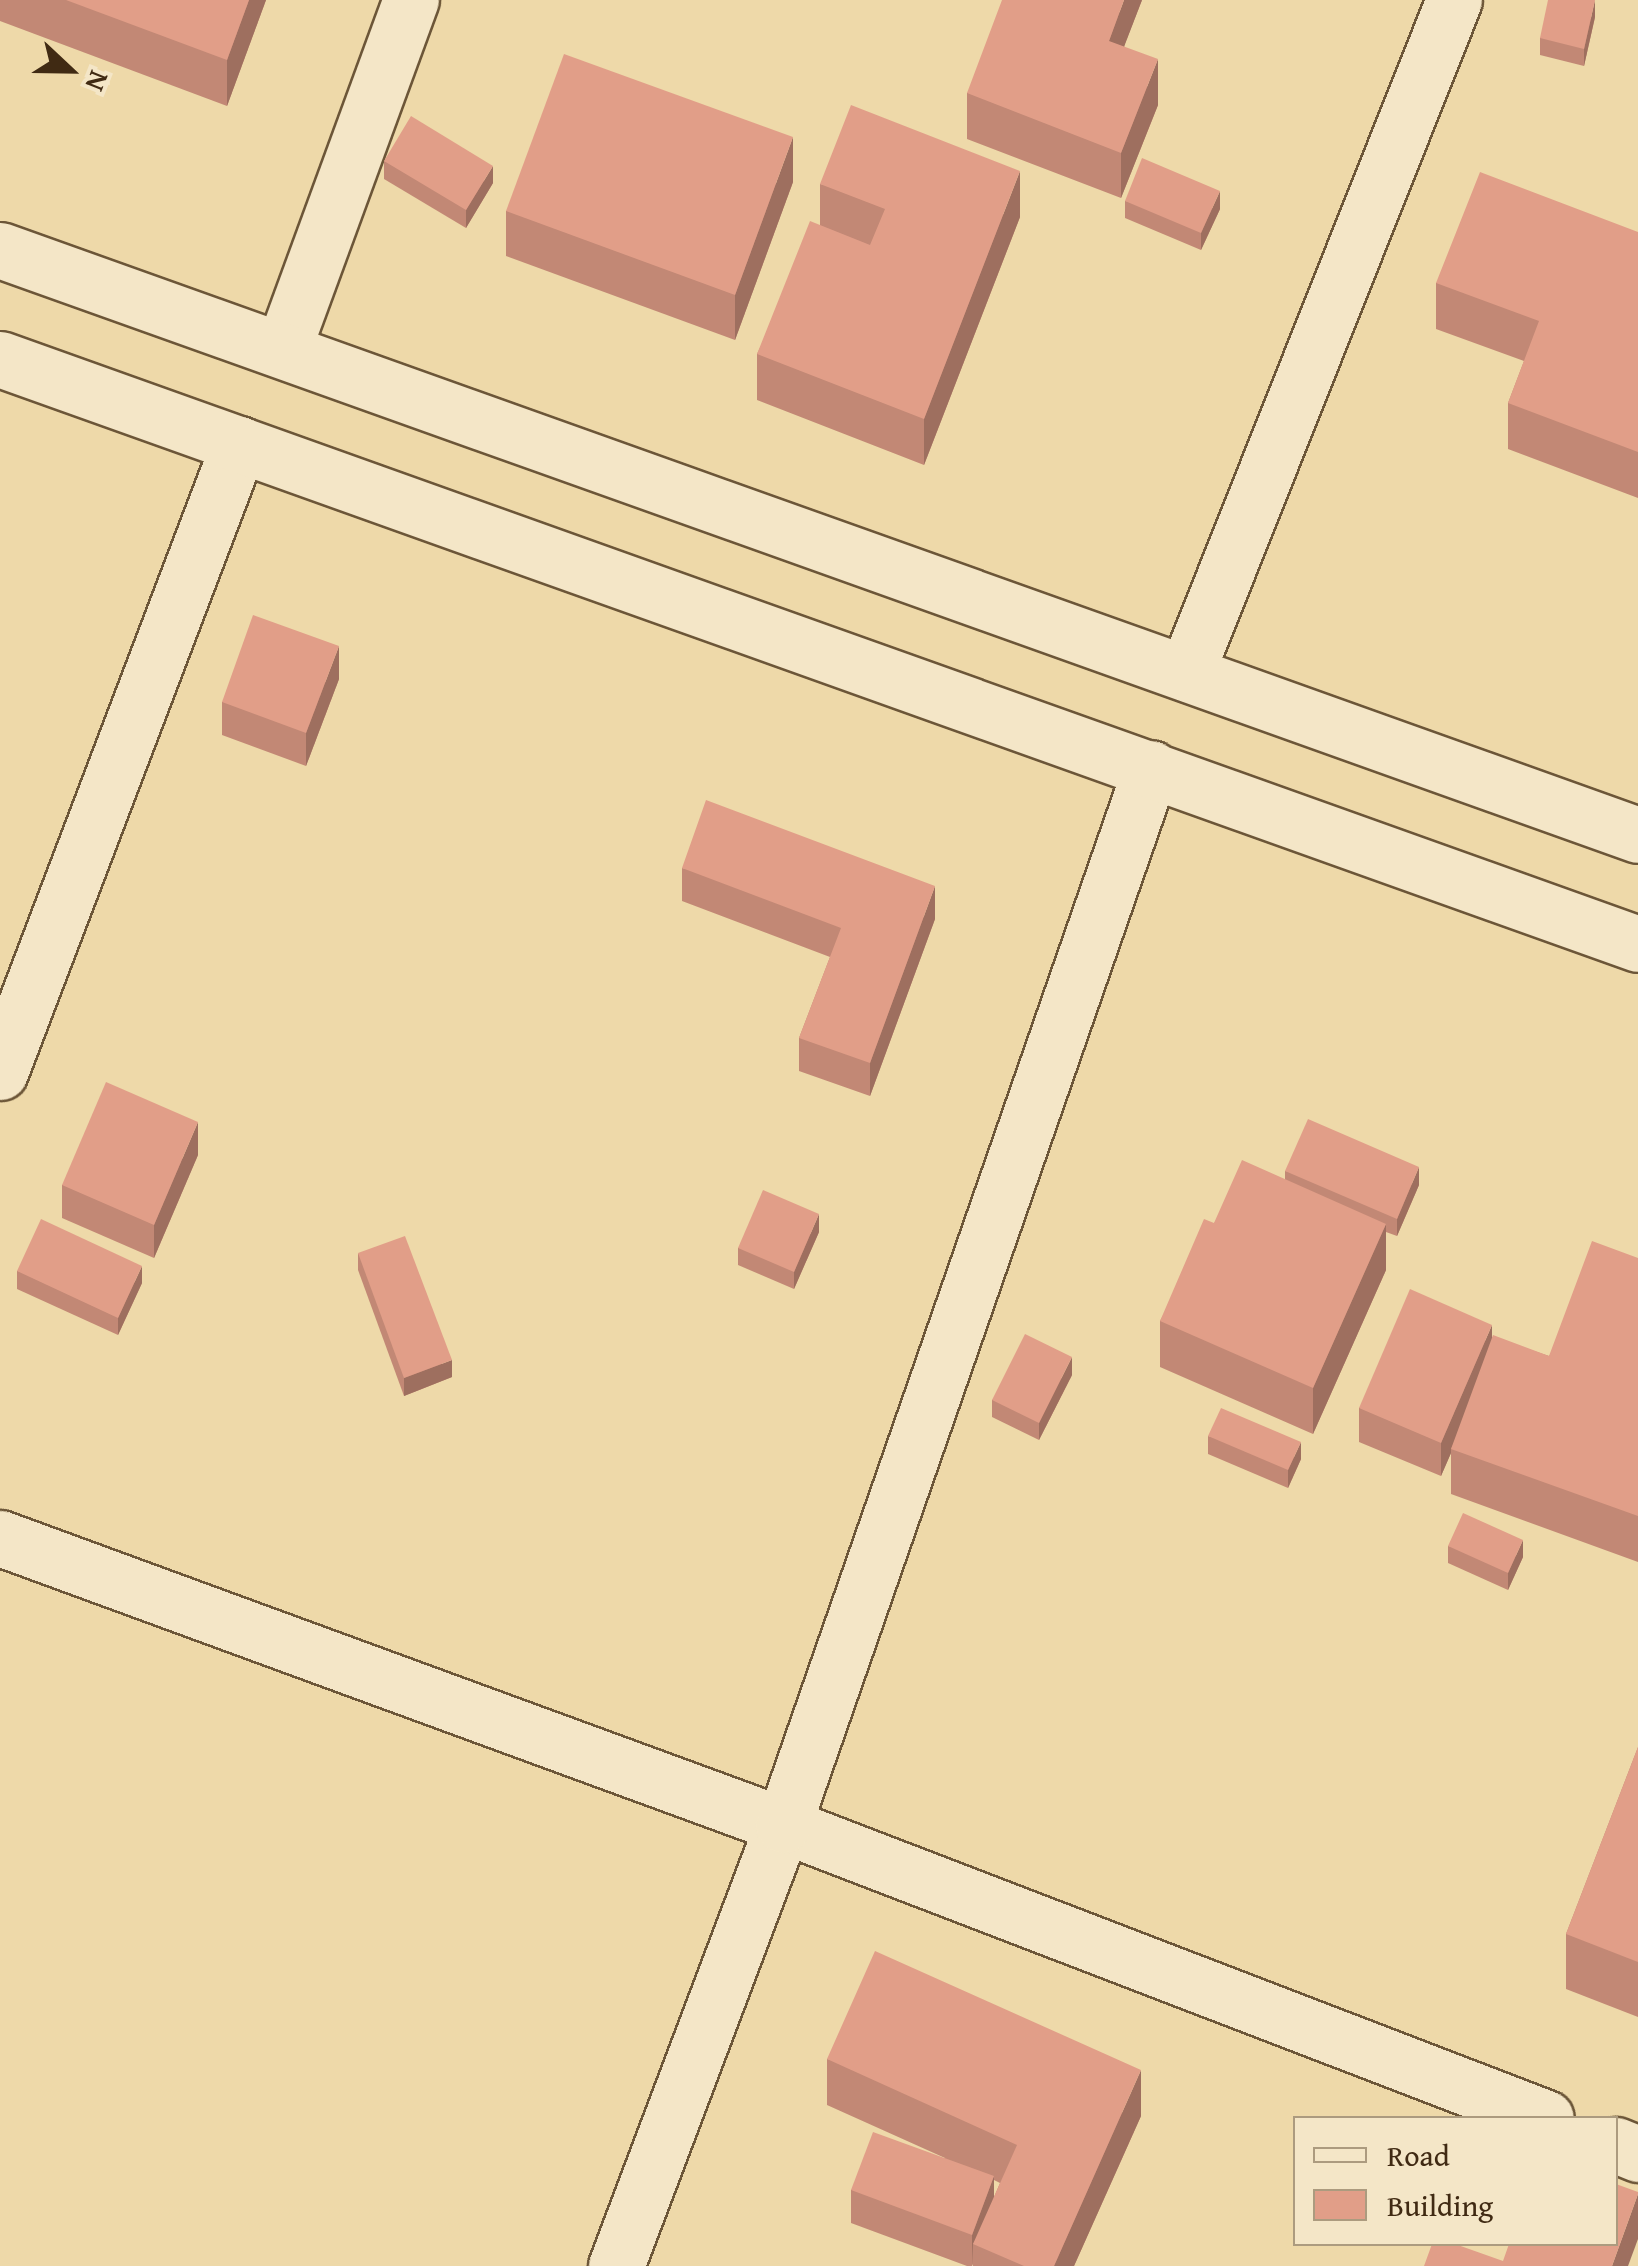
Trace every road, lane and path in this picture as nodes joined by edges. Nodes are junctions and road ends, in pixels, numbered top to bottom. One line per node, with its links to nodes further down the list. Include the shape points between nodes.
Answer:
1 (411, 0): 4 (street)
2 (1454, 0): 7 (street)
3 (0, 250): 4 (street)
4 (283, 349): 7 (street)
5 (0, 359): 6 (street)
6 (239, 444): 8 (street); 11 (street)
7 (1186, 673): 9 (street)
8 (1150, 768): 10 (street); 13 (street)
9 (1638, 836)
10 (1638, 944)
11 (0, 1072)
12 (0, 1538): 13 (street)
13 (783, 1824): 14 (street); 15 (street)
14 (1541, 2116)
15 (616, 2266)

